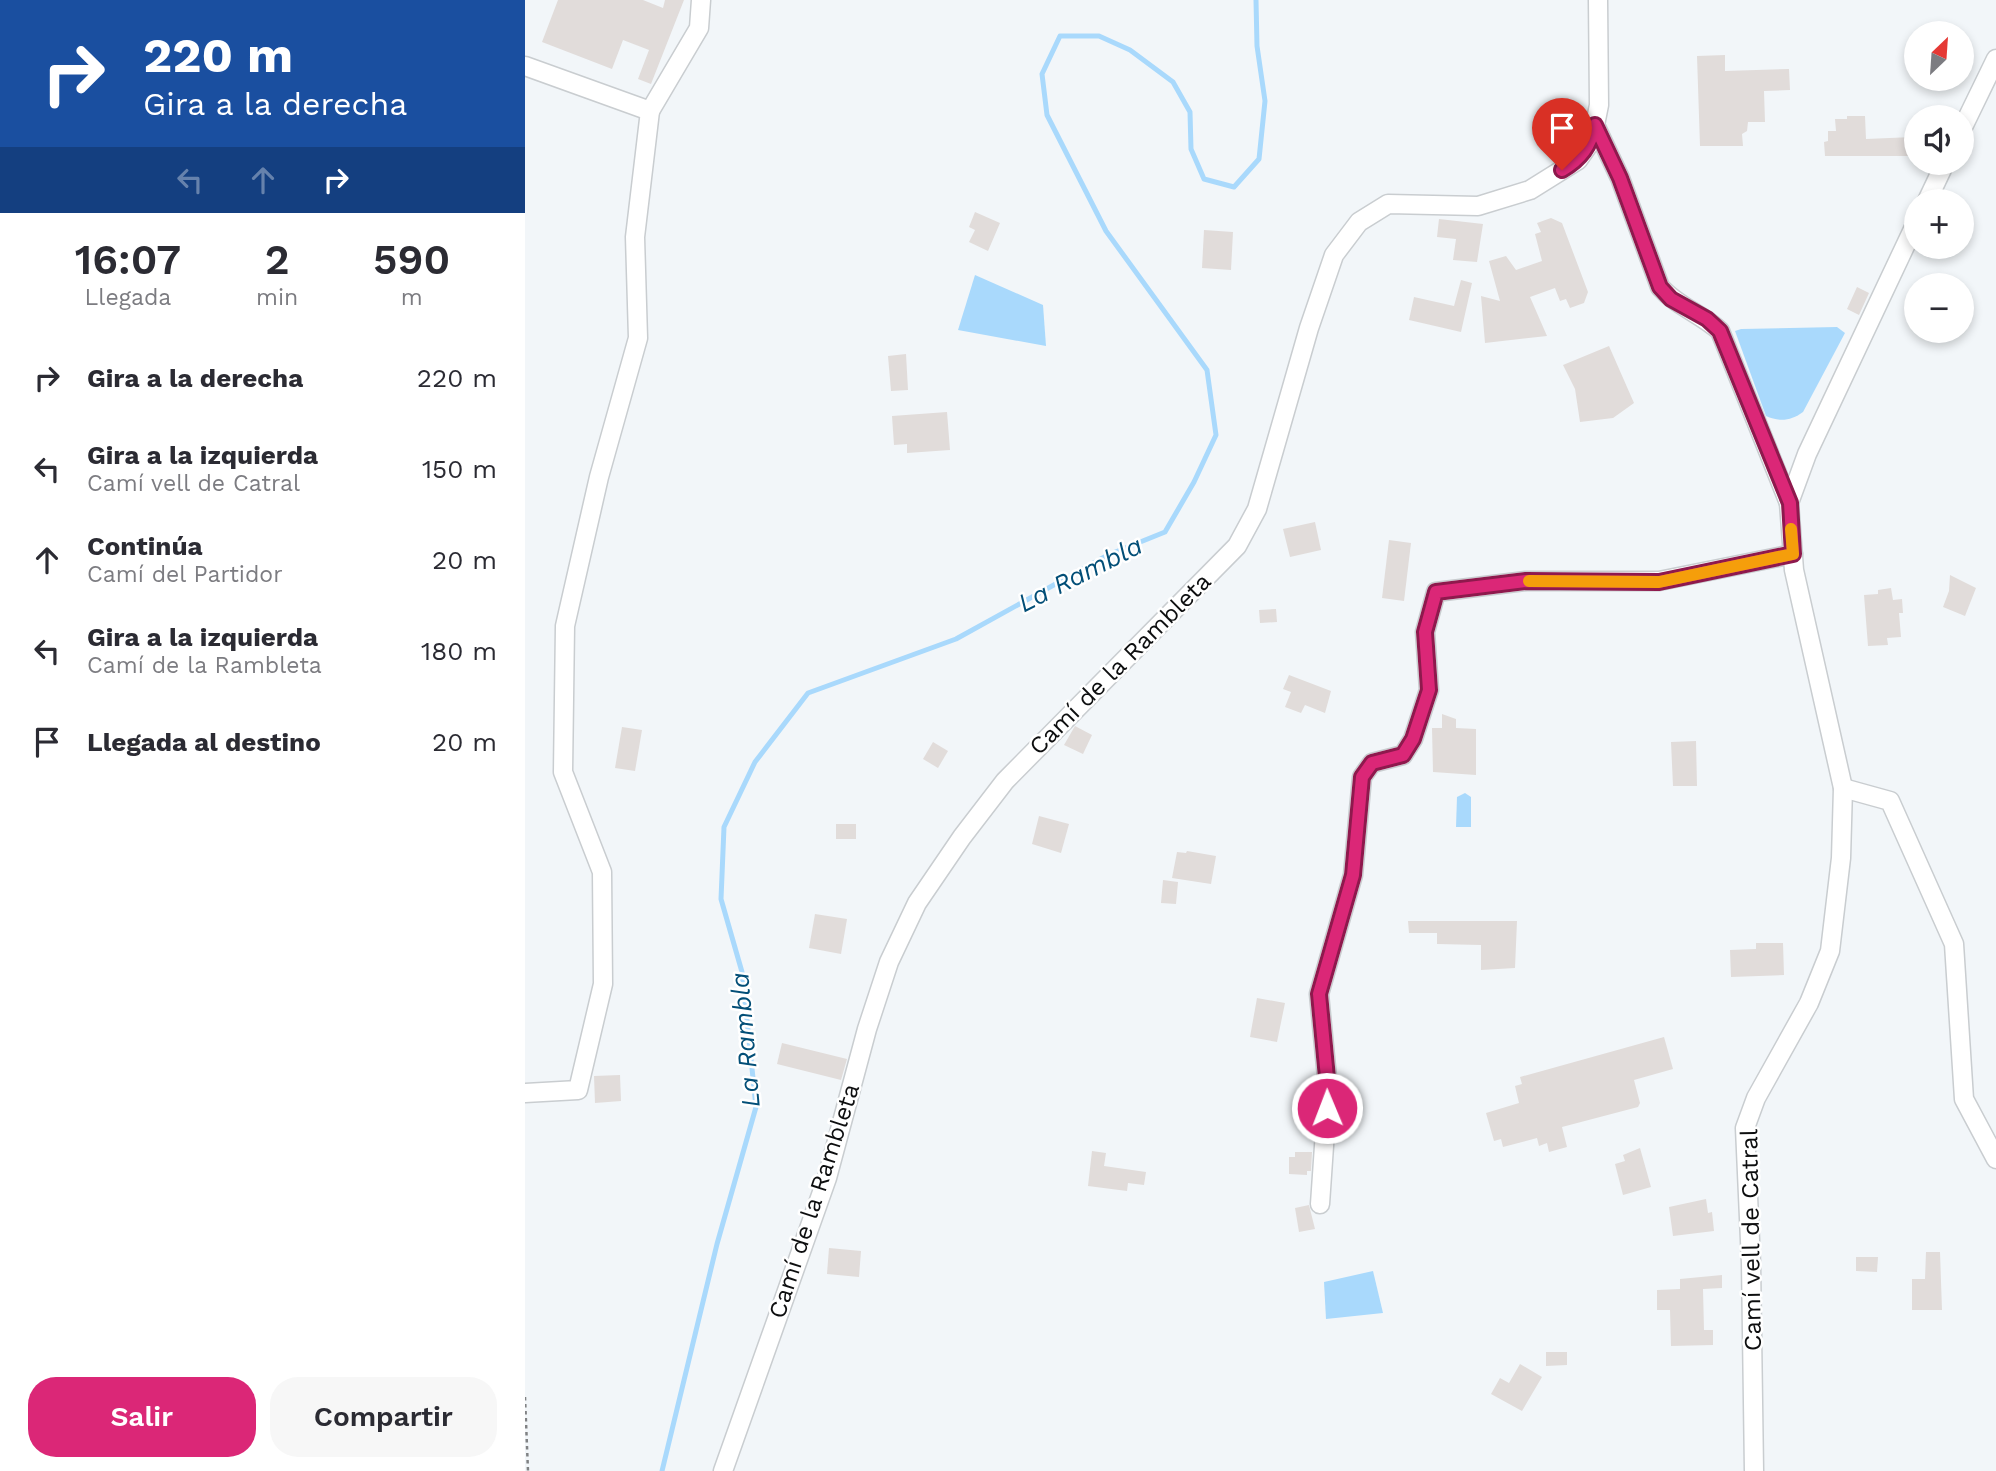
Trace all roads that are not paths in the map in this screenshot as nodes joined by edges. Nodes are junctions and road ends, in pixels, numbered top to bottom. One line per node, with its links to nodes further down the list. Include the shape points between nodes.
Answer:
1 (701, 0): 6 (street, via 699,28)
2 (1598, 0): 7 (street, Camí de la Rambleta, via 1599,105)
3 (1996, 59): 5 (street)
4 (525, 66): 6 (street)
5 (1974, 105)
6 (650, 111): 12 (street, via 635,237 638,338 599,477 565,626 563,772 602,872 603,984 578,1090)
7 (1595, 125): 9 (street, via 1660,287 1720,331); 15 (street, Camí de la Rambleta, via 1592,140 1578,160 1530,190 1478,206 1388,204 1359,222 1334,255 1308,328 1257,509 1237,546 1005,781 918,903 886,973 827,1178)
8 (1904, 248): 9 (street, Camí vell de Catral, via 1807,454)
9 (1790, 503): 10 (street, Camí vell de Catral)
10 (1793, 554): 11 (street, Camí vell de Catral); 14 (street, via 1659,582 1526,581 1436,592 1425,632 1429,690 1403,755 1372,763 1362,777 1353,875 1319,994 1328,1088)
11 (1843, 788): 13 (street, via 1890,801 1954,944 1964,1099); 16 (street, Camí vell de Catral, via 1829,951 1809,1003 1756,1098 1745,1128)
12 (525, 1093)
13 (1996, 1159)
14 (1320, 1204)
15 (723, 1471)
16 (1754, 1471)

